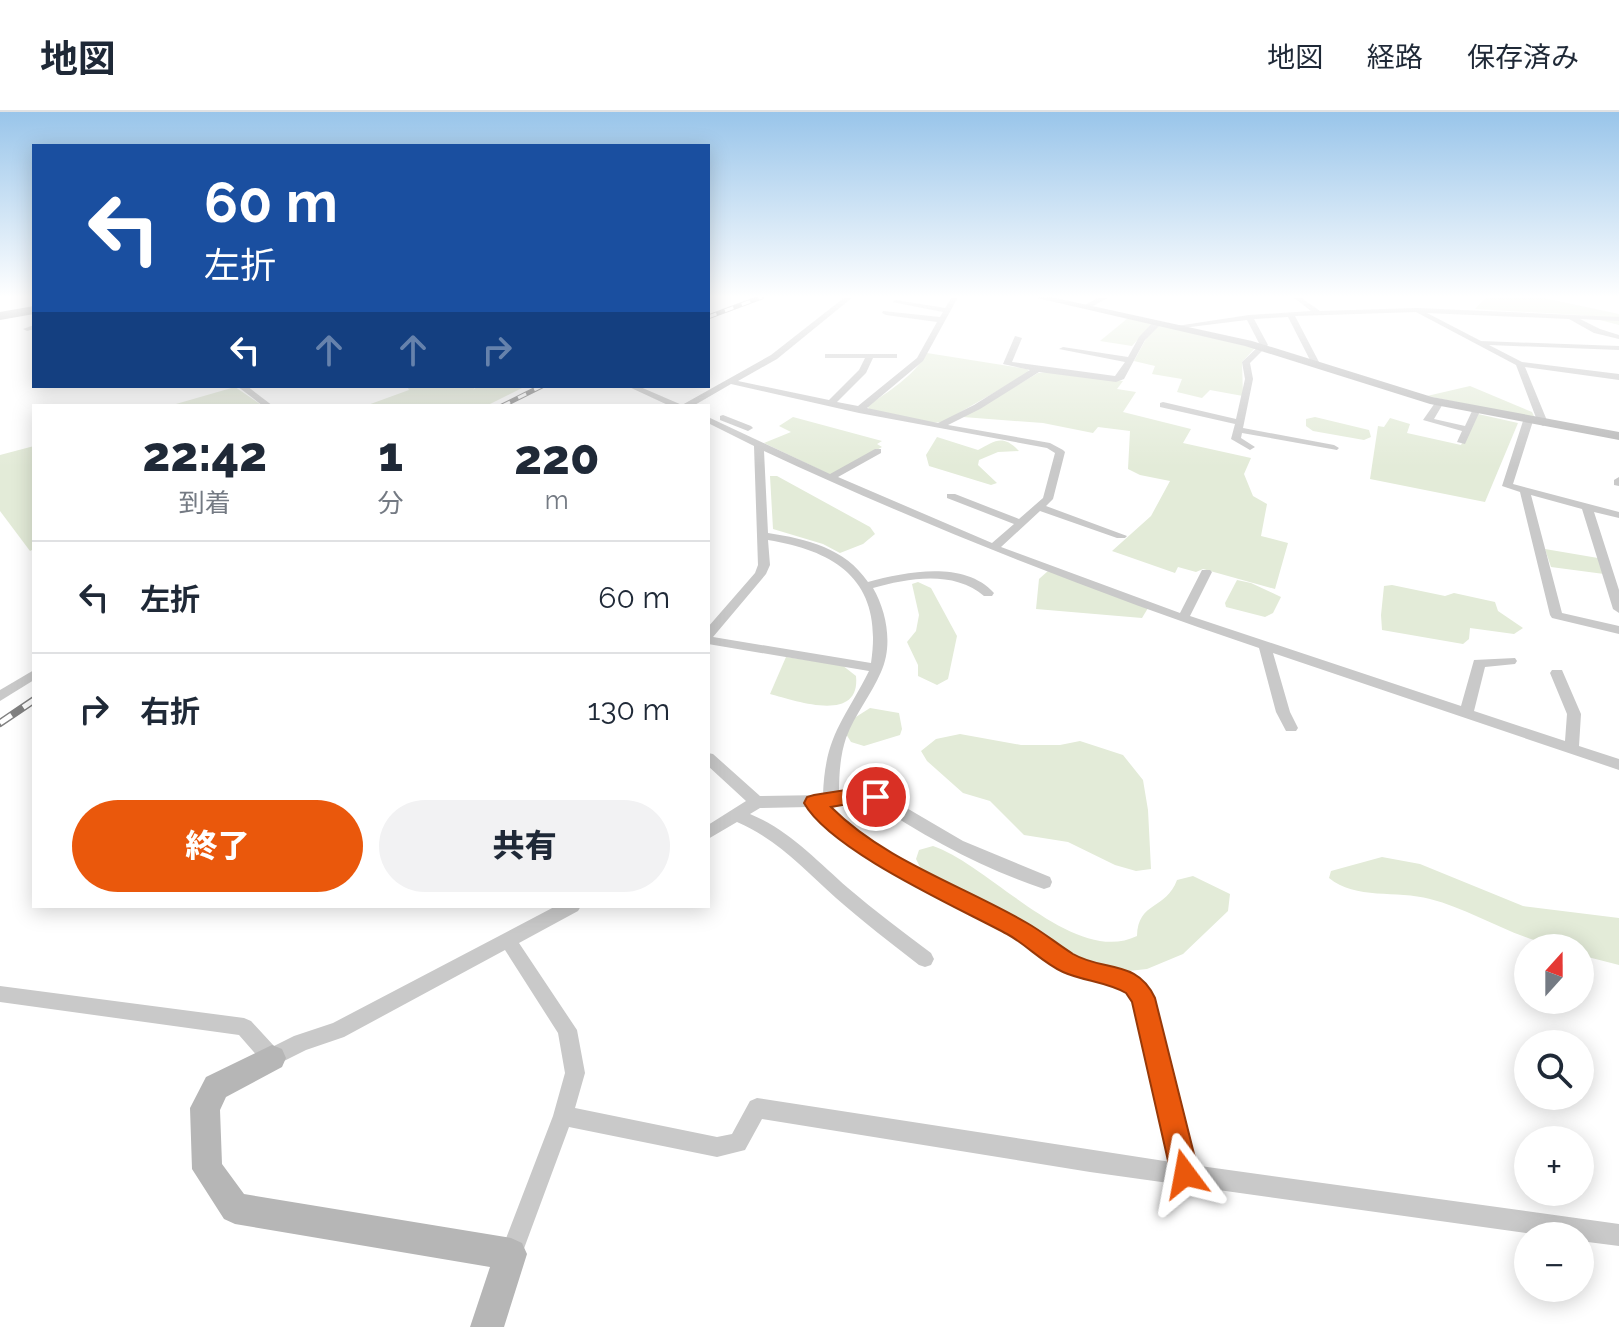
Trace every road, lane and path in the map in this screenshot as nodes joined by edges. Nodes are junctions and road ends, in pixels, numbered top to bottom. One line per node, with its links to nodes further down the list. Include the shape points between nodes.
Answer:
1 (778, 354): 18 (street)
2 (923, 354): 27 (street)
3 (1011, 354): 16 (street, via 1007,364)
4 (1092, 354): 13 (street)
5 (1134, 354): 13 (street)
6 (1254, 354): 34 (street, via 1246,362 1249,379)
7 (1285, 354): 14 (street)
8 (1311, 354): 14 (street)
9 (1500, 354): 15 (street)
10 (828, 356): 12 (street)
11 (894, 356): 12 (street)
12 (870, 357): 25 (street)
13 (1131, 360): 16 (street, via 1116,379)
14 (1316, 364): 21 (street)
15 (1520, 364): 17 (street); 32 (street)
16 (1038, 369): 33 (street)
17 (1619, 377)
18 (733, 382): 24 (street); 25 (street)
19 (244, 388): 22 (street)
20 (636, 388): 23 (street)
21 (1440, 402): 28 (street); 36 (street, via 1428,420)
22 (266, 404)
23 (673, 404)
24 (694, 404)
25 (830, 404): 27 (street)
26 (1163, 405): 34 (street)
27 (859, 410): 33 (street)
28 (1476, 411): 31 (street); 36 (street)
29 (710, 413): 35 (street)
30 (710, 421): 39 (street)
31 (1528, 421): 32 (street); 44 (street, via 1507,486)
32 (1543, 423): 37 (street)
33 (939, 426): 46 (street, via 1060,452 1048,499)
34 (1240, 426): 40 (street, via 1236,439); 41 (street)
35 (748, 428)
36 (1467, 429): 38 (street)
37 (1619, 436)
38 (1462, 442)
39 (759, 446): 43 (street); 50 (street)
40 (1250, 447)
41 (1334, 448)
42 (878, 451): 43 (street)
43 (830, 478): 52 (street)
44 (1525, 492): 47 (street); 58 (street, via 1556,615)
45 (951, 496): 49 (street)
46 (1038, 507): 49 (street); 51 (street)
47 (1587, 507): 48 (street); 56 (street)
48 (1619, 515)
49 (1021, 523): 52 (street)
50 (764, 536): 54 (street, via 812,545 838,557); 59 (street, via 760,574)
51 (1121, 536)
52 (994, 547): 57 (street)
53 (1206, 572): 57 (street)
54 (867, 586): 55 (street, via 920,574 976,584); 63 (street, via 881,625)
55 (988, 593)
56 (1619, 609)
57 (1183, 618): 61 (street)
58 (1619, 630)
59 (710, 635)
60 (710, 637): 63 (street)
61 (1265, 646): 67 (street); 68 (street)
62 (1510, 661): 67 (street, via 1479,663)
63 (876, 668): 73 (street, via 840,732)
64 (1557, 673): 69 (street, via 1574,714)
65 (32, 675): 66 (street)
66 (0, 696)
67 (1467, 712): 69 (street)
68 (1291, 728)
69 (1572, 749): 71 (street)
70 (710, 760): 72 (street)
71 (1619, 765)
72 (757, 802): 73 (street); 74 (street)
73 (823, 802): 76 (street, via 865,794 876,797 932,836); 83 (street, via 832,821 879,855 1018,929 1069,964 1135,986 1143,998)
74 (736, 815): 75 (street); 79 (street, via 783,837 842,893)
75 (710, 832)
76 (1044, 882)
77 (568, 908): 78 (street)
78 (508, 940): 81 (street, via 337,1031); 82 (street, via 567,1030 575,1073)
79 (925, 959)
80 (0, 994): 81 (street, via 244,1027)
81 (272, 1058): 85 (street, via 216,1087 205,1108 207,1169 235,1208)
82 (563, 1116): 83 (street, via 717,1147 738,1143 757,1108); 85 (street)
83 (1185, 1174): 84 (street)
84 (1619, 1235)
85 (511, 1254): 86 (street)
86 (487, 1327)

